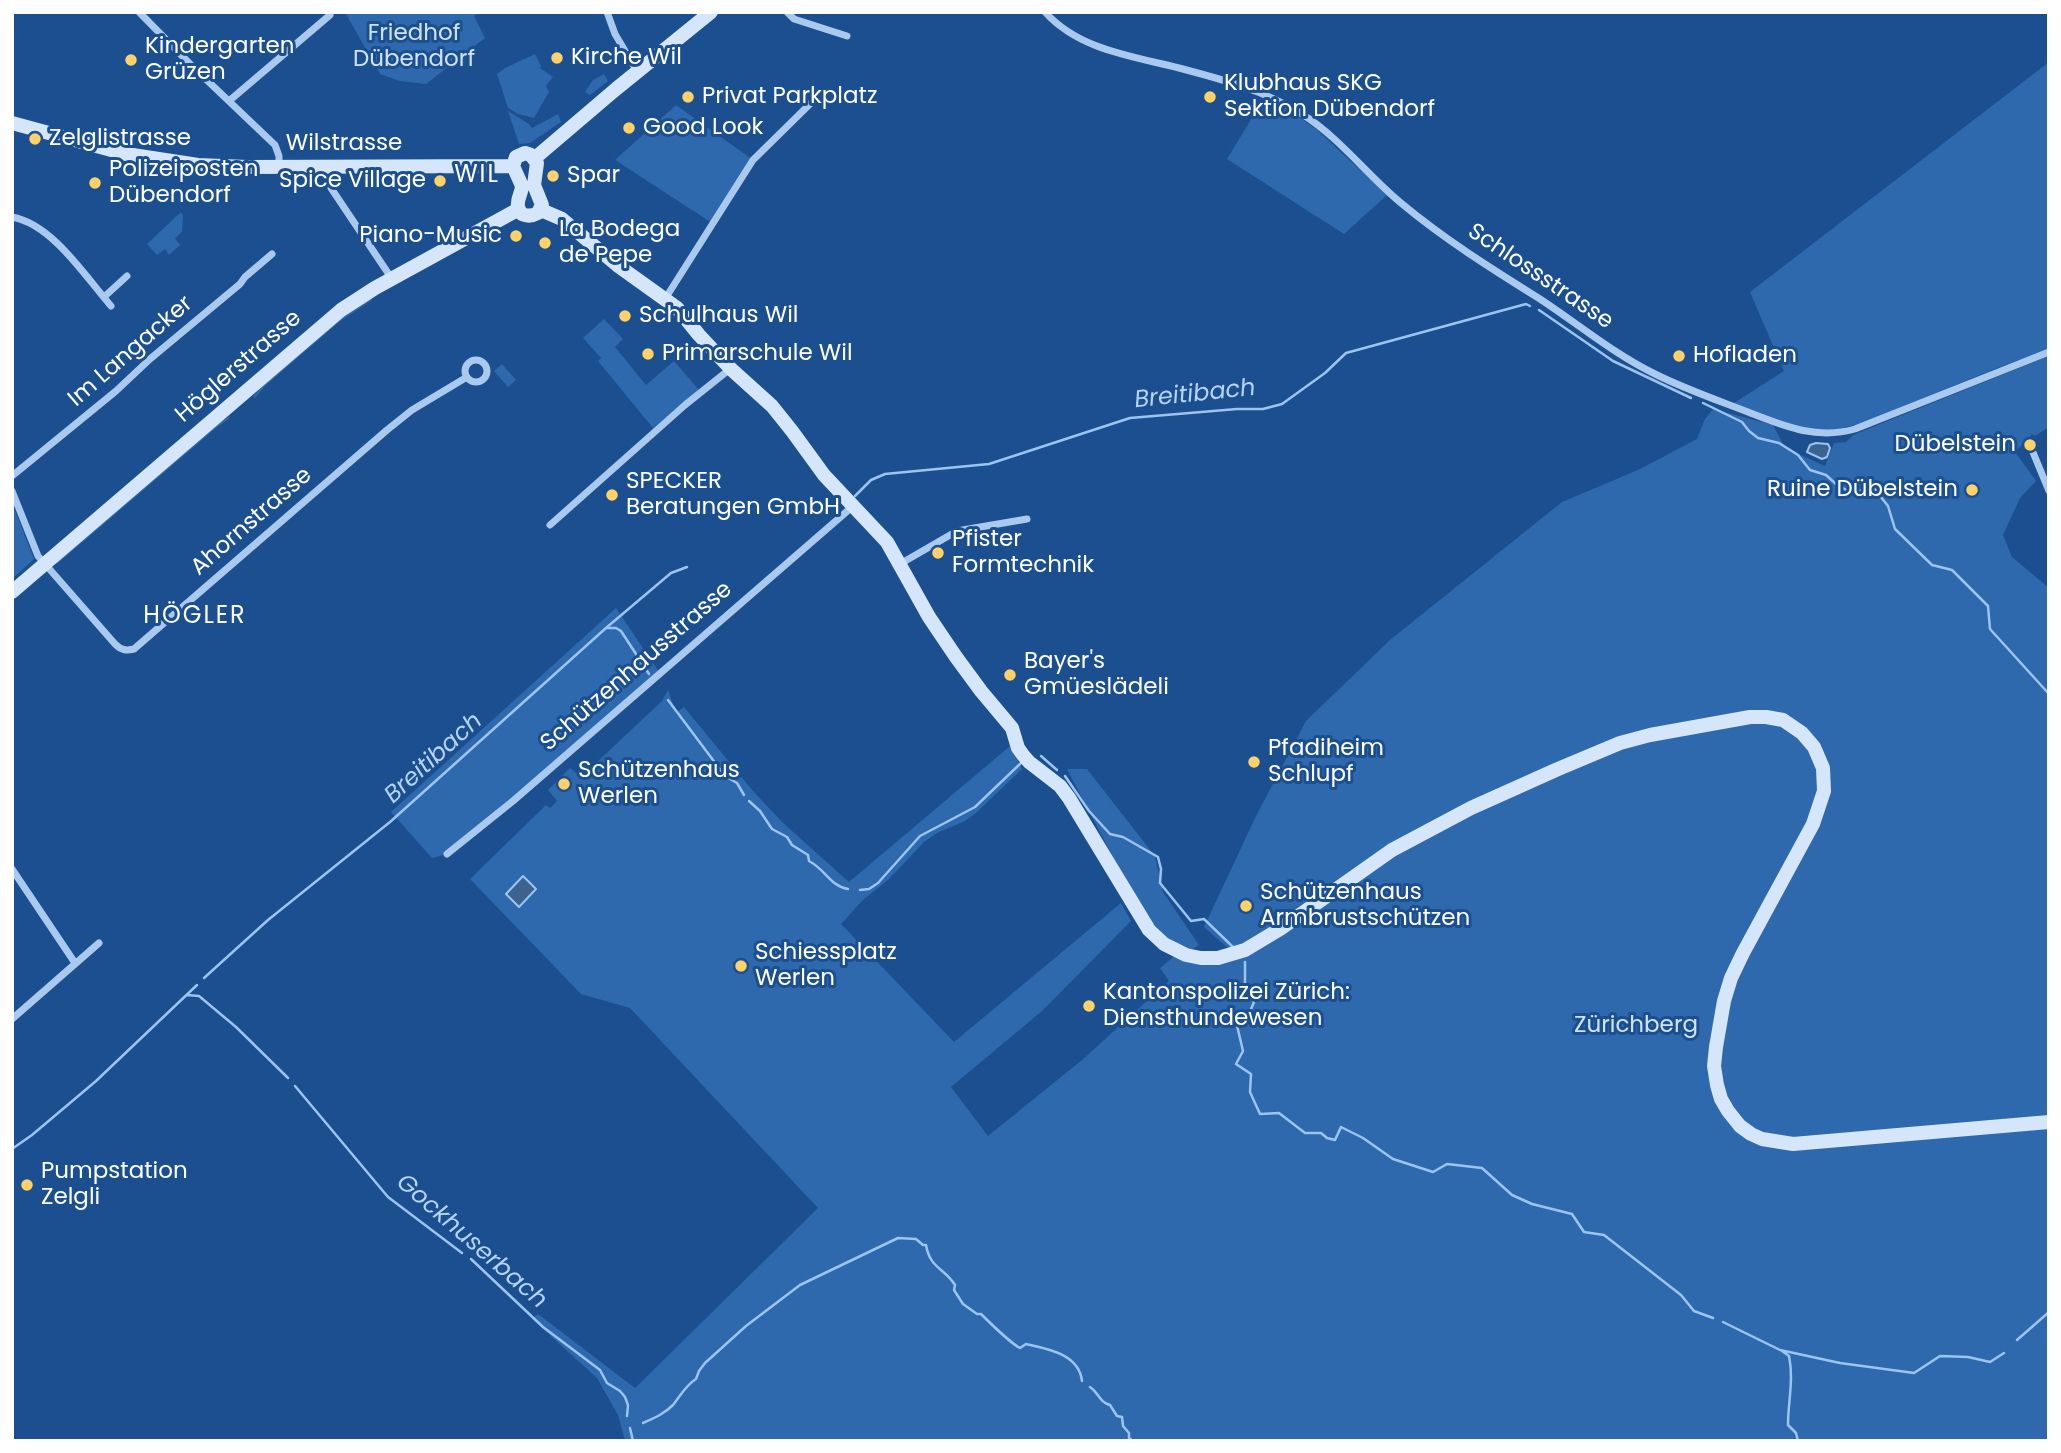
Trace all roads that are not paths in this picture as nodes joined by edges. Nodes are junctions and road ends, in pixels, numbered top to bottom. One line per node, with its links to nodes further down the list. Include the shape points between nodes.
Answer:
1 (139, 12): 9 (street)
2 (607, 12): 8 (street)
3 (711, 12): 8 (street)
4 (787, 12): 7 (street, via 794,19)
5 (1045, 12): 25 (street, Schlossstrasse, via 1062,29 1092,45 1227,82 1290,107 1325,131 1425,221 1620,354 1654,374 1776,423 1814,433 1843,433)
6 (330, 15): 9 (street)
7 (847, 36)
8 (637, 71): 12 (street)
9 (229, 101): 14 (street, via 275,145)
10 (812, 102): 23 (street, via 753,160)
11 (12, 123): 14 (street, Wilstrasse, via 147,158 198,165)
12 (535, 158): 13 (street, Wilstrasse, via 519,155); 17 (street, via 534,185)
13 (513, 166): 15 (street, Wilstrasse); 16 (street, via 522,186)
14 (279, 167): 15 (street, Wilstrasse)
15 (329, 167): 21 (street, via 331,188)
16 (519, 209): 17 (street, via 529,217); 21 (street, Höglerstrasse)
17 (541, 210): 23 (street, via 562,219)
18 (12, 217): 22 (street, via 48,234)
19 (272, 254): 29 (street, Im Langacker)
20 (127, 276): 22 (street)
21 (392, 279): 35 (street, Höglerstrasse, via 332,317)
22 (104, 297): 24 (street)
23 (665, 299): 26 (street)
24 (111, 306)
25 (2049, 352)
26 (731, 369): 32 (street, via 784,420); 34 (street)
27 (467, 377): 35 (street, Ahornstrasse, via 387,430 134,649 115,645)
28 (2029, 445): 31 (street)
29 (12, 476)
30 (12, 491): 35 (street)
31 (2049, 491)
32 (852, 507): 36 (street, via 876,530); 38 (street, Schützenhausstrasse)
33 (1027, 519): 36 (street, via 957,531)
34 (550, 526)
35 (44, 564): 37 (street, Höglerstrasse)
36 (900, 564): 43 (street, via 956,657 1012,728 1023,755 1069,798 1149,930 1170,948 1196,958 1223,958 1245,950 1392,850 1501,793 1620,743 1750,718 1783,720 1814,747 1823,768 1824,791 1813,824 1728,988 1714,1066 1728,1111 1756,1137 1793,1144)
37 (12, 592)
38 (447, 854)
39 (12, 869): 41 (street)
40 (99, 943): 41 (street)
41 (75, 963): 42 (street)
42 (12, 1019)
43 (2049, 1122)

